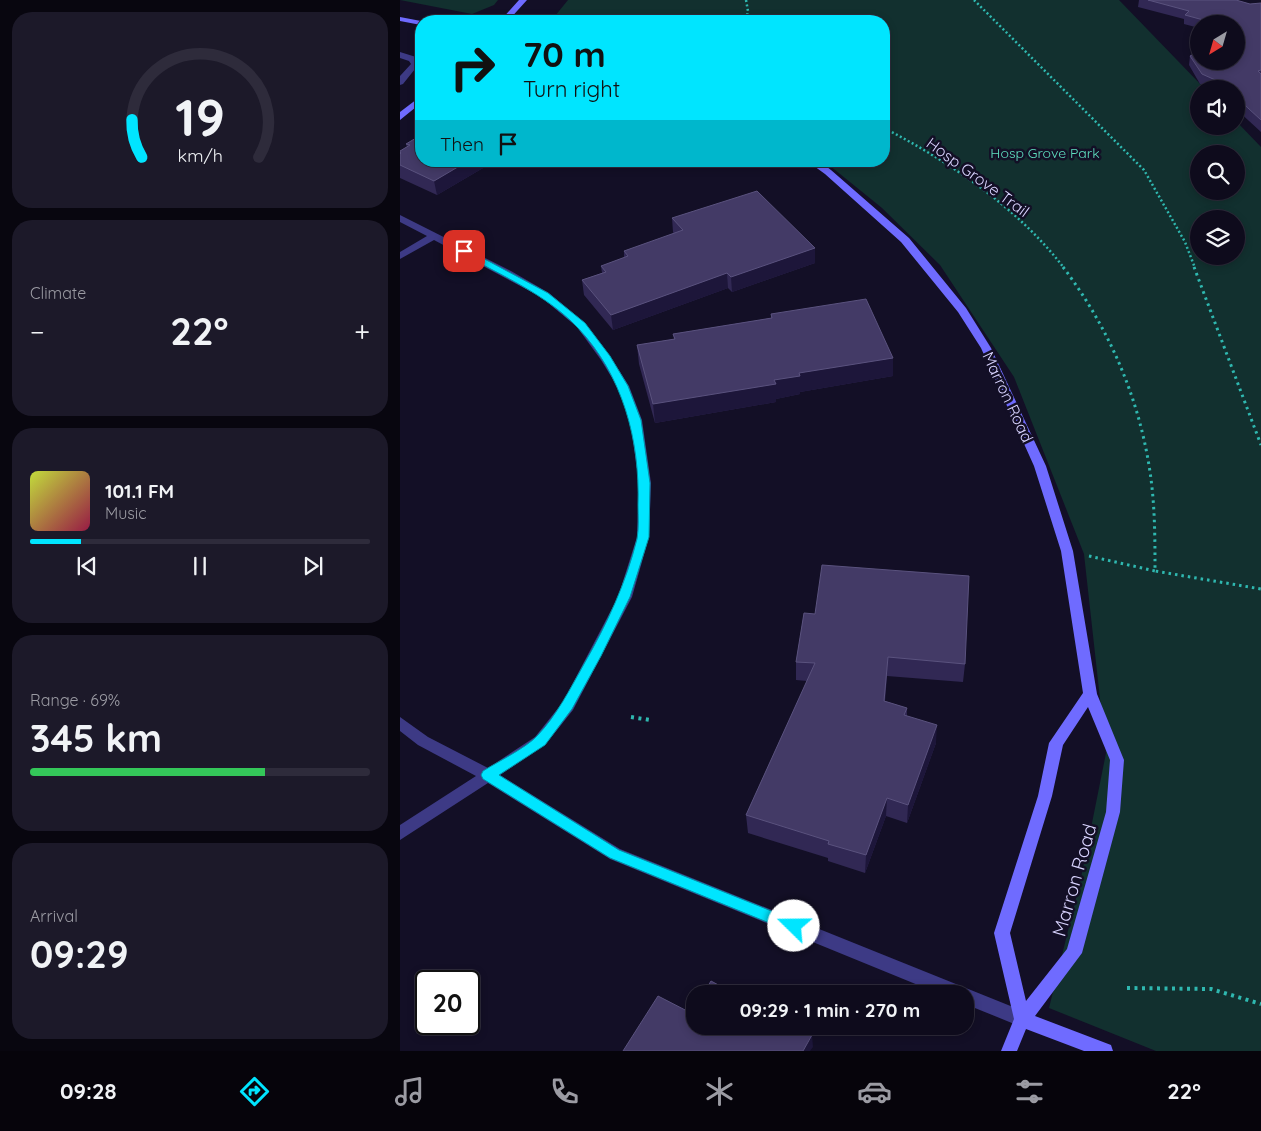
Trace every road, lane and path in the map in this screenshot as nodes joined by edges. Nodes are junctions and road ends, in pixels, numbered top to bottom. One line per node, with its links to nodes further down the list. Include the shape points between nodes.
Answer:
1 (523, 0): 4 (main road)
2 (746, 0): 5 (path)
3 (974, 0): 17 (path, via 1144,170 1185,242)
4 (509, 15)
5 (747, 15)
6 (400, 19): 7 (main road)
7 (415, 22)
8 (400, 54): 9 (lane, via 413,59 415,64)
9 (400, 82)
10 (415, 104): 11 (main road)
11 (400, 117)
12 (890, 131): 19 (path, Hosp Grove Trail, via 944,162 1006,208 1027,226 1090,302 1114,347 1133,399 1146,449 1153,498)
13 (821, 167): 18 (main road, Marron Road, via 905,240 962,310 986,348 1040,466)
14 (400, 218): 15 (lane)
15 (433, 236): 16 (lane); 25 (lane, via 545,295 581,325 623,386 636,420 644,483 643,537 624,597 595,656 568,706 540,741)
16 (400, 256)
17 (1261, 444)
18 (1067, 551): 19 (path); 21 (main road, Marron Road)
19 (1155, 571): 20 (path)
20 (1261, 589)
21 (1090, 694): 31 (main road, via 1056,743 1045,796 1002,933); 31 (main road, Marron Road, via 1118,760 1113,812 1074,953)
22 (631, 717): 23 (path)
23 (650, 720)
24 (400, 723): 25 (lane, via 423,741)
25 (488, 775): 26 (lane); 27 (lane, via 614,854)
26 (400, 833)
27 (938, 985)
28 (1127, 988): 30 (path, via 1211,988)
29 (974, 1000): 31 (lane)
30 (1261, 1004)
31 (1022, 1019): 32 (main road, Marron Road); 33 (main road)
32 (1009, 1051)
33 (1105, 1051)

